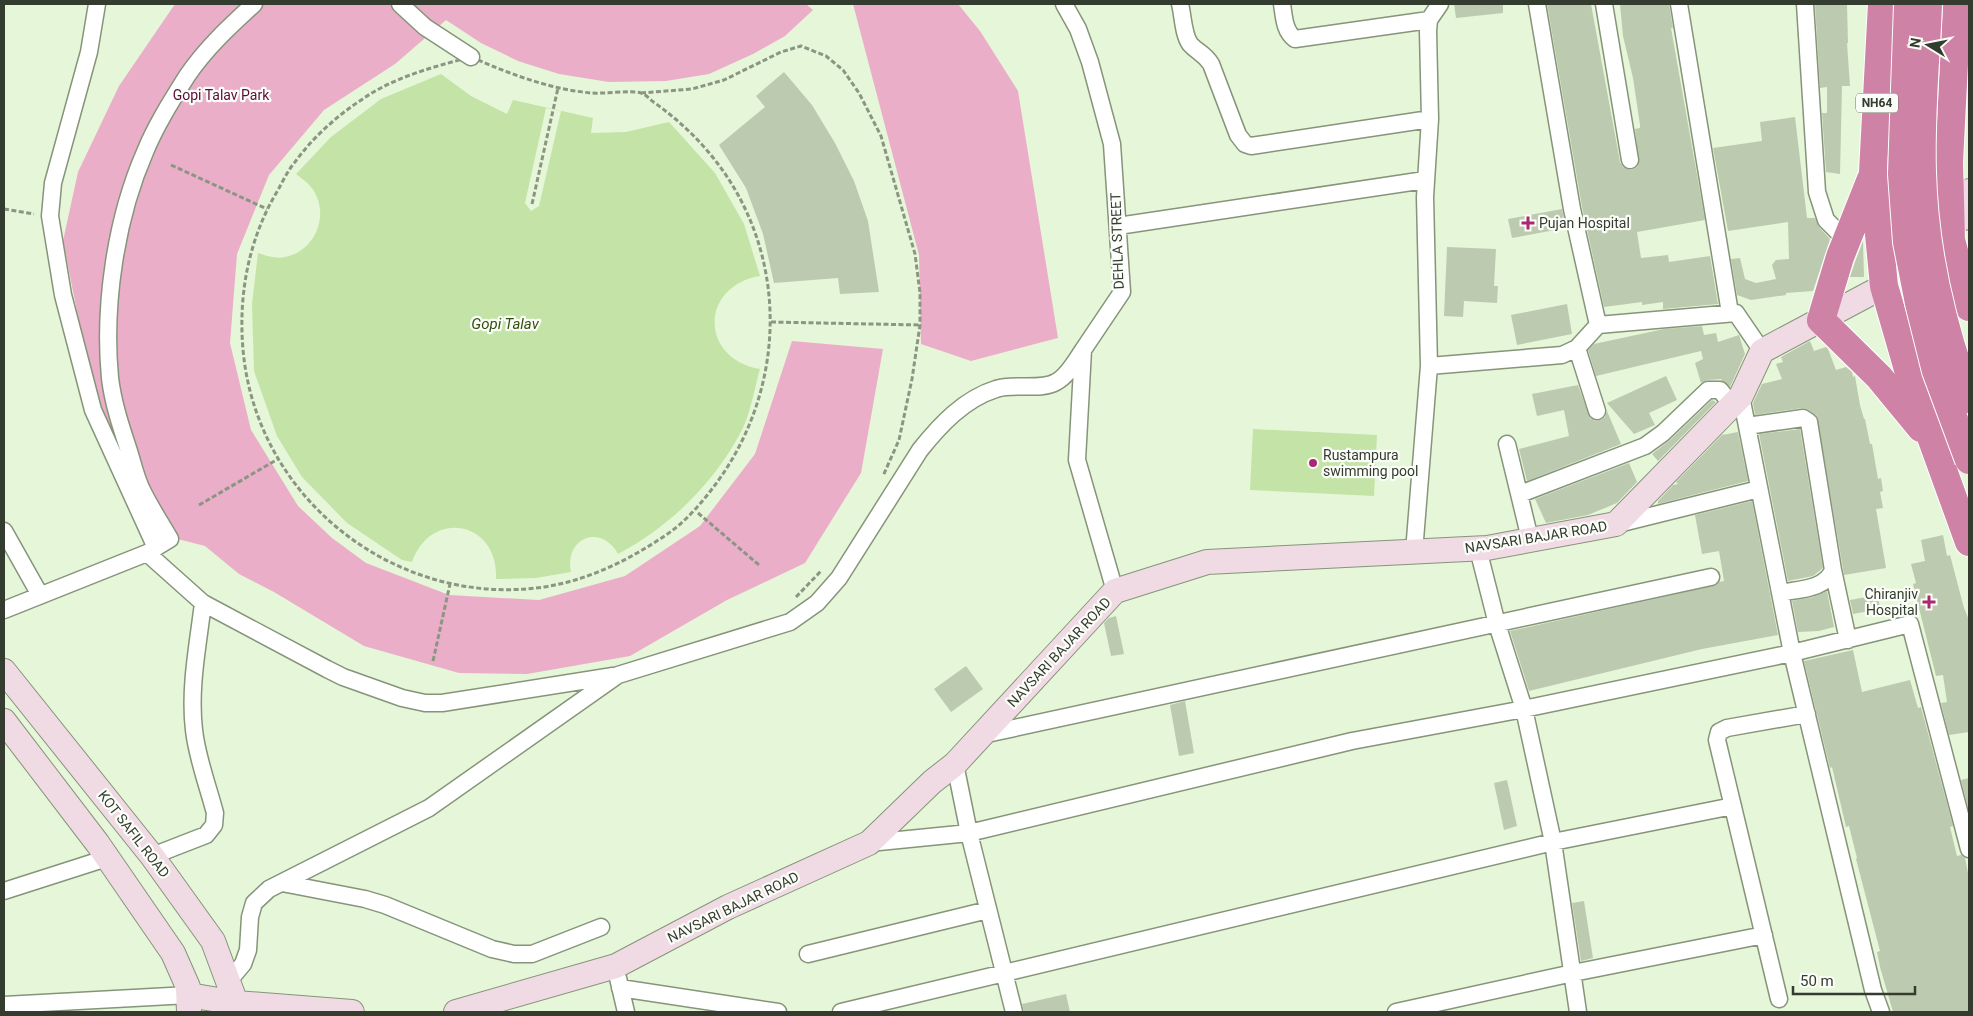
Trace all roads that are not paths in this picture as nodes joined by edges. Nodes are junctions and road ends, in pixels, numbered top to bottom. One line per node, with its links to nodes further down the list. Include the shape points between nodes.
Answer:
1 (97, 4): 53 (street, via 89,52 53,183 50,216 63,295 93,410)
2 (254, 4): 53 (street, via 216,39 188,75 162,119 130,190 117,247 110,294 110,378 117,414 141,490 170,539)
3 (400, 4): 17 (street, via 424,27)
4 (1064, 4): 26 (street, DEHLA STREET, via 1078,29 1090,62 1112,144)
5 (1180, 4): 20 (street, via 1188,39 1210,64 1238,135 1245,144 1251,146)
6 (1282, 4): 16 (street, via 1286,26 1295,39)
7 (1440, 4): 16 (street)
8 (1537, 4): 34 (street, via 1572,209)
9 (1604, 4): 21 (street)
10 (1680, 4): 32 (street)
11 (1805, 4): 27 (street, via 1817,192 1826,220)
12 (1882, 4): 18 (highway, NH64)
13 (1908, 4): 45 (highway, bridge, via 1902,174 1907,242 1936,371)
14 (1928, 4): 39 (highway, bridge, via 1922,171 1928,236 1942,309)
15 (1957, 4): 19 (highway)
16 (1430, 20): 20 (street)
17 (471, 57)
18 (1876, 109): 19 (highway); 22 (highway, NH64)
19 (1952, 110): 24 (highway)
20 (1430, 119): 23 (street)
21 (1630, 160)
22 (1873, 172): 25 (highway, NH64); 27 (highway)
23 (1425, 180): 26 (street); 38 (street)
24 (1960, 197): 25 (highway); 28 (main road); 29 (highway, via 1951,240)
25 (1877, 210): 28 (highway, NH64)
26 (1118, 226): 36 (street, DEHLA STREET, via 1122,292)
27 (1848, 241): 33 (highway)
28 (1880, 246): 30 (highway, NH64)
29 (1962, 247): 30 (highway); 31 (highway)
30 (1884, 286): 33 (main road); 43 (highway, via 1914,390)
31 (1969, 307)
32 (1730, 313): 34 (street); 37 (street, via 1736,313)
33 (1821, 320): 37 (main road); 43 (highway, via 1879,377)
34 (1598, 325): 35 (street)
35 (1577, 348): 38 (street, via 1562,355); 41 (street)
36 (1083, 350): 57 (street, via 1077,460); 66 (street, DEHLA STREET, via 1056,382 998,388 974,398 934,432 839,578 817,603 802,614 790,622)
37 (1762, 351): 40 (main road, NAVSARI BAJAR ROAD)
38 (1429, 366): 54 (street)
39 (1969, 399)
40 (1737, 401): 42 (street); 47 (street, via 1720,390 1708,390 1645,446); 48 (main road, NAVSARI BAJAR ROAD)
41 (1597, 410)
42 (1747, 426): 46 (street); 55 (street, via 1803,418 1808,422)
43 (1933, 442): 51 (highway)
44 (1507, 444): 47 (street)
45 (1969, 460)
46 (1759, 489): 48 (street); 58 (street)
47 (1520, 494): 50 (street)
48 (1616, 524): 50 (main road, NAVSARI BAJAR ROAD)
49 (4, 530): 59 (street)
50 (1530, 539): 52 (main road, NAVSARI BAJAR ROAD)
51 (1969, 542)
52 (1478, 549): 54 (main road, NAVSARI BAJAR ROAD); 62 (street)
53 (152, 551): 59 (street); 60 (street)
54 (1414, 552): 57 (main road, NAVSARI BAJAR ROAD, via 1207,562)
55 (1833, 570): 58 (street, via 1818,585); 63 (street)
56 (1711, 577): 62 (street)
57 (1115, 591): 70 (main road, NAVSARI BAJAR ROAD)
58 (1780, 593): 64 (street)
59 (40, 595): 61 (street)
60 (203, 603): 66 (street, via 343,677 425,703); 77 (street, via 192,715 215,813 214,825 206,835)
61 (4, 610)
62 (1497, 624): 67 (street); 70 (street)
63 (1848, 640): 64 (street); 76 (street, via 1910,624)
64 (1792, 653): 67 (street); 68 (street)
65 (4, 671): 77 (main road, KOT SAFIL ROAD)
66 (618, 676): 79 (street, via 429,808)
67 (1524, 709): 73 (street, via 1352,741); 74 (street)
68 (1807, 714): 72 (street, via 1726,728 1719,732 1718,748); 100 (street)
69 (4, 721): 78 (main road)
70 (982, 735): 71 (main road, NAVSARI BAJAR ROAD)
71 (955, 764): 73 (street); 75 (main road, NAVSARI BAJAR ROAD)
72 (1733, 806): 74 (street); 83 (street)
73 (969, 833): 75 (street); 81 (street)
74 (1553, 842): 85 (street); 86 (street)
75 (869, 843): 87 (main road, NAVSARI BAJAR ROAD, via 728,907)
76 (1969, 849)
77 (152, 856): 88 (main road, KOT SAFIL ROAD, via 213,941)
78 (107, 858): 80 (street); 90 (main road, via 173,953 183,972)
79 (282, 882): 82 (street, via 385,905 492,949 514,954 532,954); 88 (street, via 254,903 248,950)
80 (4, 891)
81 (988, 910): 84 (street); 85 (street)
82 (601, 928)
83 (1764, 935): 86 (street); 89 (street)
84 (808, 954)
85 (1004, 972): 96 (street); 97 (street)
86 (1573, 973): 98 (street); 99 (street)
87 (618, 977): 93 (main road, NAVSARI BAJAR ROAD); 94 (street); 95 (street)
88 (233, 999): 90 (main road); 92 (main road)
89 (1779, 1000)
90 (189, 1004): 91 (street)
91 (4, 1005)
92 (352, 1012)
93 (456, 1012)
94 (626, 1012)
95 (778, 1012)
96 (841, 1012)
97 (1014, 1012)
98 (1396, 1012)
99 (1578, 1012)
100 (1881, 1012)

